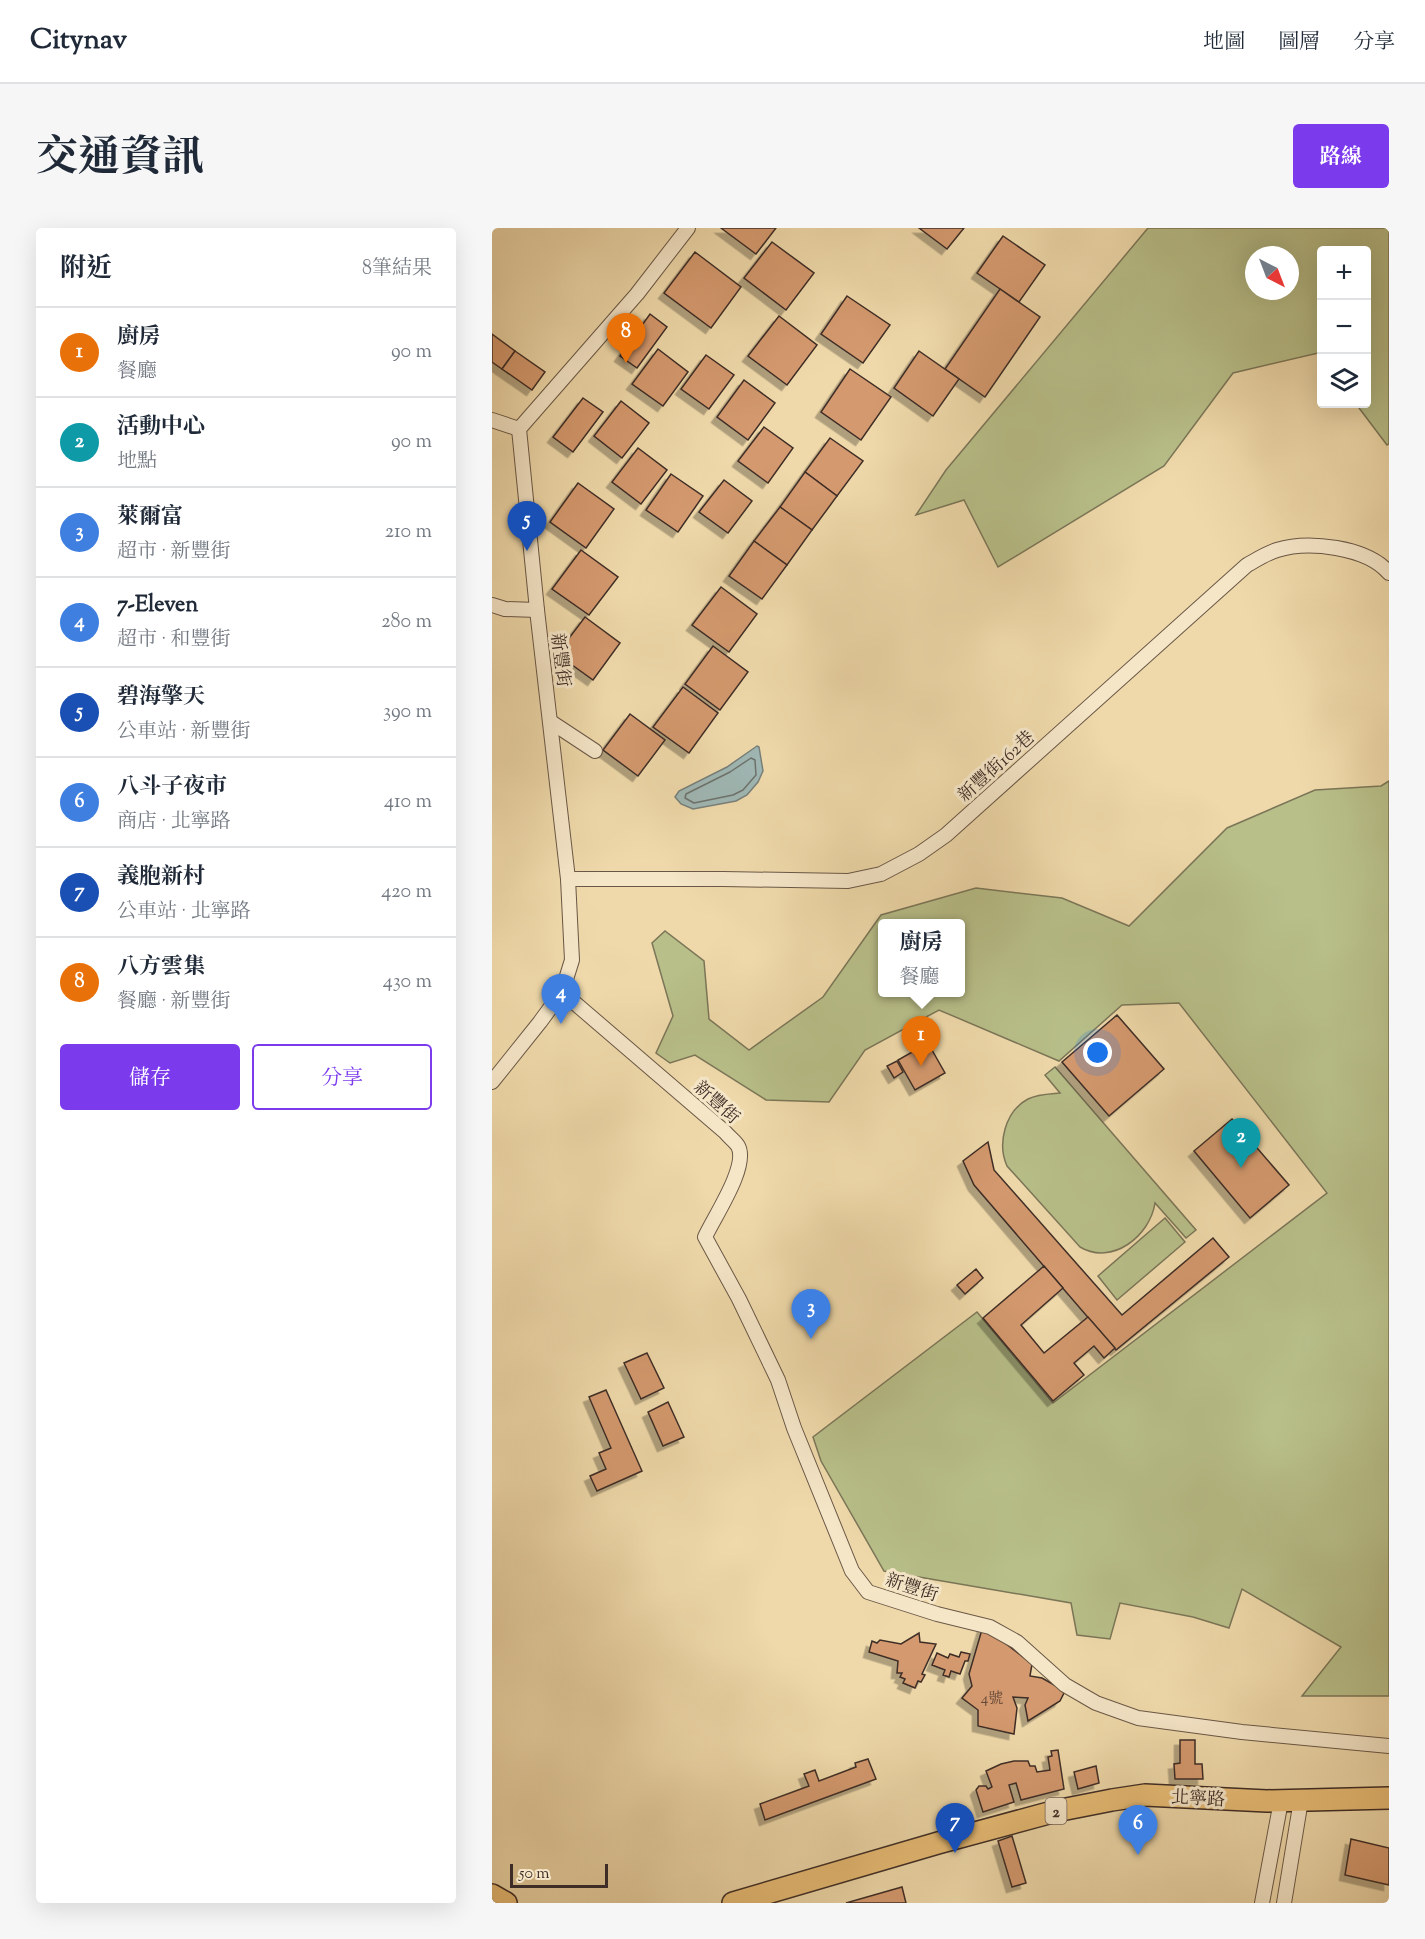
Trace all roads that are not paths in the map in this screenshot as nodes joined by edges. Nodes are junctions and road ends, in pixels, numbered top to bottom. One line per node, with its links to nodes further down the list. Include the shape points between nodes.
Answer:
1 (688, 228): 3 (street, via 637,294)
2 (492, 420): 3 (street)
3 (519, 429): 6 (street, 新豐街)
4 (1389, 573): 9 (street, 新豐街162巷, via 1354,552 1306,545 1276,550 1247,565 946,835 880,874 848,881)
5 (492, 604): 6 (street, via 506,609)
6 (537, 610): 7 (street, 新豐街)
7 (551, 722): 8 (street); 9 (street, 新豐街)
8 (595, 751)
9 (568, 879): 10 (street, 新豐街, via 572,960)
10 (562, 992): 11 (street); 12 (street, 新豐街, via 739,1147 740,1162 734,1182 705,1237 778,1380 852,1571 868,1592 990,1627 1017,1642 1065,1685 1096,1703 1138,1718)
11 (492, 1082)
12 (1389, 1746)
13 (1389, 1798): 14 (main road, 北寧路 / 2)
14 (1291, 1801): 15 (main road, 北寧路 / 2, via 1145,1795 1112,1800 938,1843); 16 (street); 17 (street)
15 (733, 1903)
16 (1262, 1903)
17 (1284, 1903)

